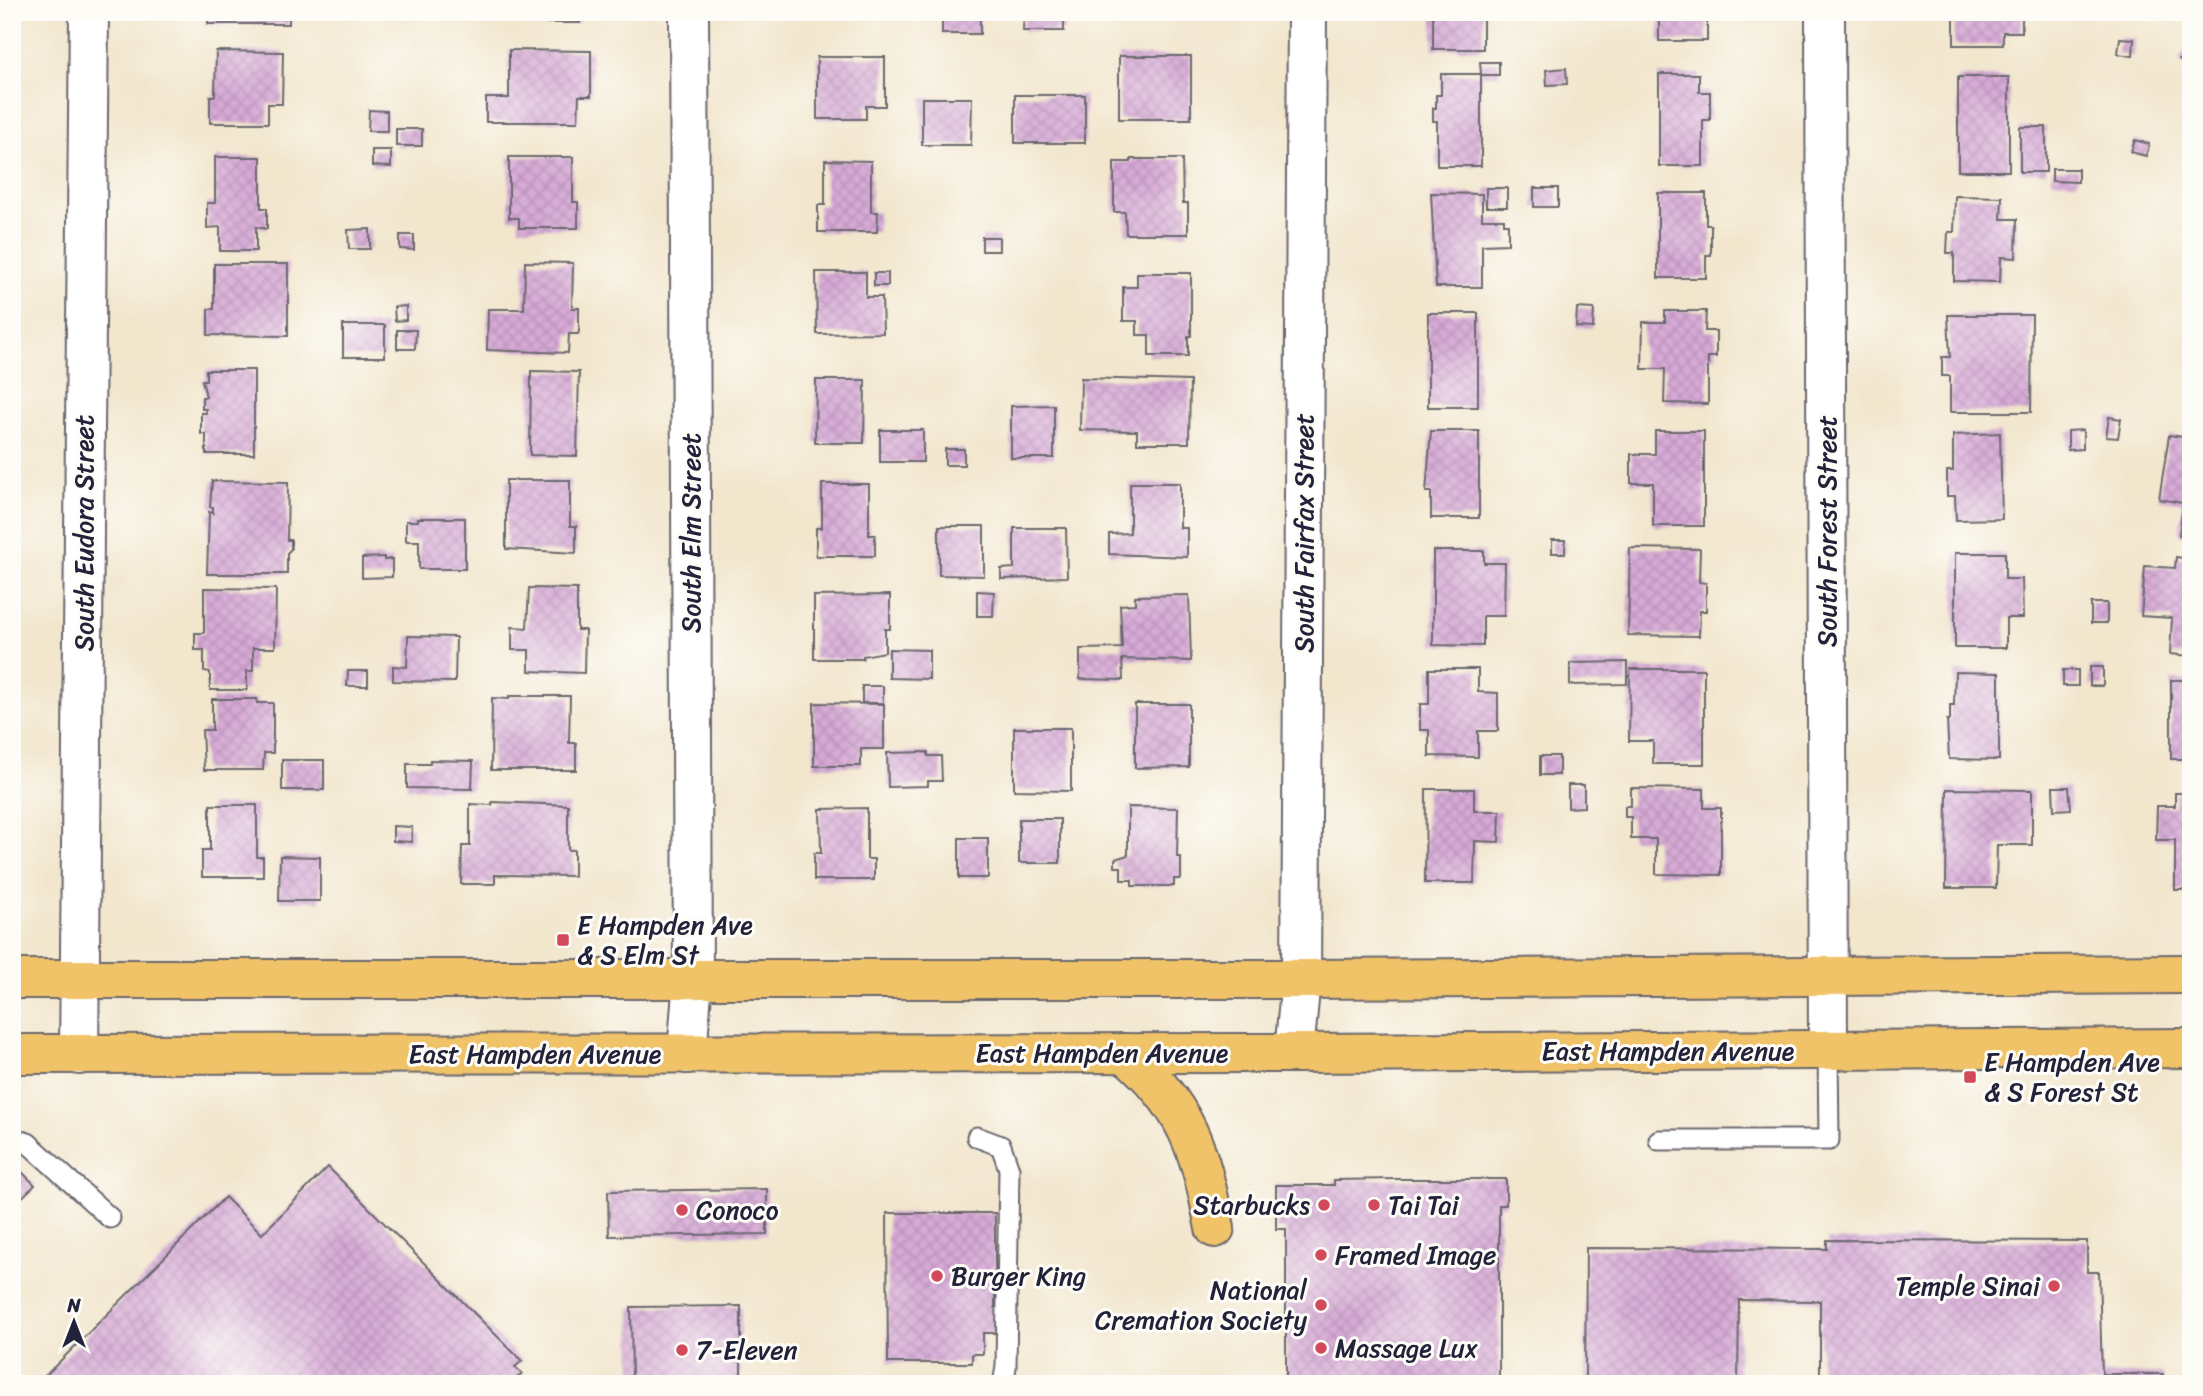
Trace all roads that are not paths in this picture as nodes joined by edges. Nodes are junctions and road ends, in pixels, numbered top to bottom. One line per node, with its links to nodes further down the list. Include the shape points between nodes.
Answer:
1 (89, 12): 8 (street, South Eudora Street)
2 (688, 12): 9 (street, South Elm Street)
3 (1307, 12): 10 (street, South Fairfax Street)
4 (1825, 12): 6 (street, South Forest Street)
5 (2191, 974): 6 (highway)
6 (1828, 976): 10 (highway); 12 (street, South Forest Street)
7 (12, 979): 8 (highway)
8 (80, 979): 9 (highway); 17 (street, South Eudora Street)
9 (693, 979): 10 (highway); 16 (street, South Elm Street)
10 (1301, 979): 14 (street, South Fairfax Street)
11 (2191, 1048): 12 (highway, East Hampden Avenue)
12 (1828, 1050): 14 (highway, East Hampden Avenue); 20 (lane, via 1829,1140)
13 (1125, 1053): 14 (highway, East Hampden Avenue); 16 (highway, East Hampden Avenue); 22 (highway, via 1149,1074 1182,1116 1204,1173)
14 (1294, 1053)
15 (12, 1054): 17 (highway, East Hampden Avenue)
16 (687, 1054): 17 (highway, East Hampden Avenue)
17 (79, 1055)
18 (977, 1137): 23 (lane, via 1001,1146 1009,1169)
19 (12, 1138): 21 (lane, via 28,1143)
20 (1660, 1140)
21 (110, 1218)
22 (1215, 1228)
23 (1003, 1384)

